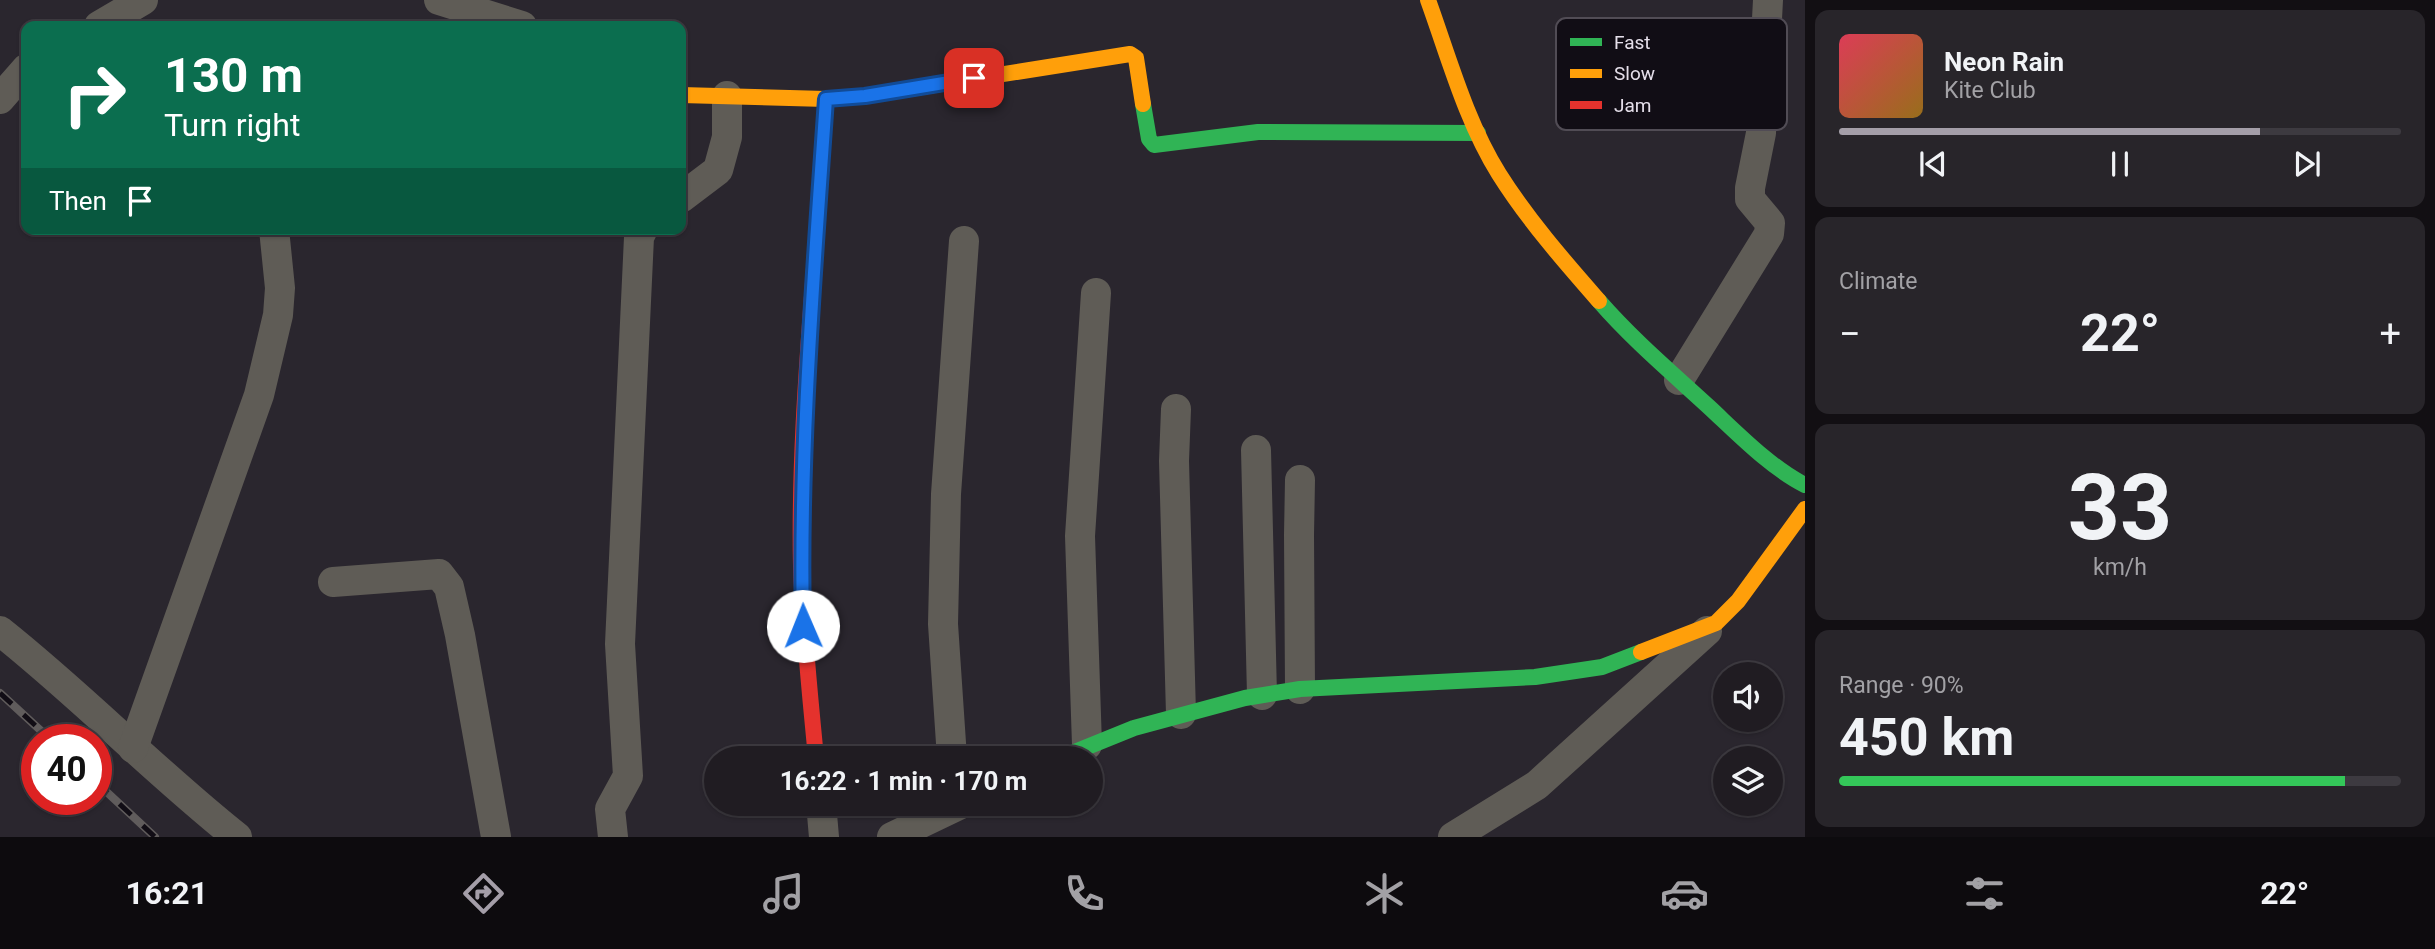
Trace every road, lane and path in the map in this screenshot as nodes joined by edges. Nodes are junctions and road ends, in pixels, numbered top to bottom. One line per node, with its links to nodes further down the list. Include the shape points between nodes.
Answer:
1 (439, 0): 7 (street)
2 (1428, 0): 14 (street)
3 (1768, 0): 5 (street)
4 (125, 4): 6 (street)
5 (1767, 18)
6 (105, 21)
7 (506, 21)
8 (21, 75): 11 (street)
9 (686, 95): 10 (street)
10 (727, 96): 12 (street); 15 (street, via 727,137 718,170)
11 (0, 99)
12 (826, 99): 14 (street, via 1130,54 1136,58 1149,139 1154,145 1258,132); 33 (street, via 801,535 803,626)
13 (1761, 130): 20 (street, via 1750,199 1770,223 1769,233)
14 (1478, 133): 20 (street, via 1499,174 1551,246 1620,325)
15 (686, 194)
16 (275, 235): 35 (street, via 281,288 259,395)
17 (640, 235): 40 (street, via 620,644 628,776 610,809)
18 (964, 241): 34 (street, via 946,494 943,624)
19 (1096, 293): 32 (street, via 1080,536)
20 (1679, 380): 24 (street)
21 (1176, 409): 31 (street)
22 (1256, 450): 30 (street)
23 (1300, 480): 29 (street)
24 (1805, 485)
25 (1805, 509): 27 (street, via 1738,601)
26 (333, 582): 39 (street, via 439,574 449,587)
27 (1716, 623): 29 (street, via 1602,667 1535,677); 43 (street, via 1537,785)
28 (0, 631): 35 (street)
29 (1300, 689): 30 (street)
30 (1262, 695): 31 (street)
31 (1181, 714): 32 (street)
32 (1087, 745)
33 (815, 746)
34 (951, 746)
35 (133, 748): 38 (street)
36 (822, 816): 41 (street)
37 (934, 816): 42 (street)
38 (237, 837)
39 (496, 837)
40 (613, 837)
41 (824, 837)
42 (892, 837)
43 (1452, 837)

